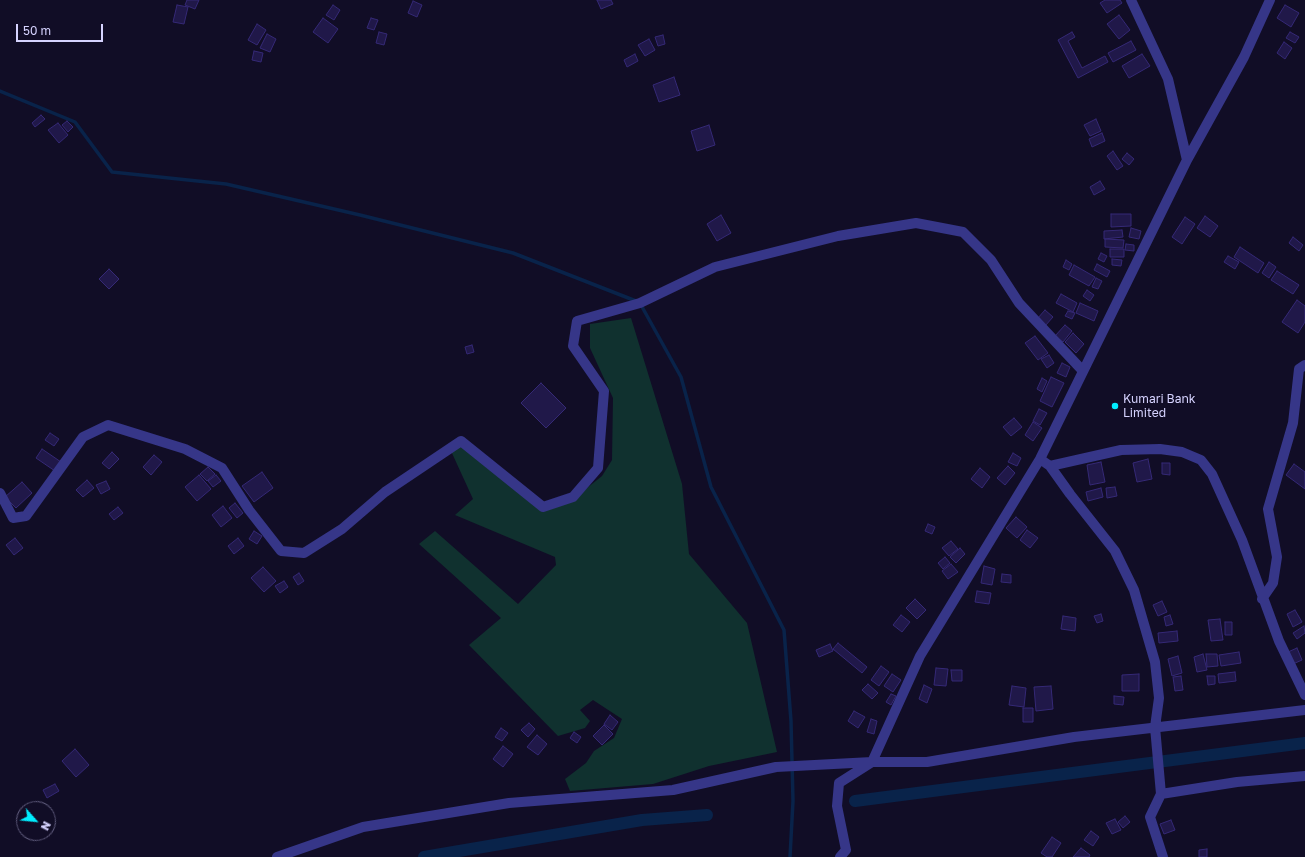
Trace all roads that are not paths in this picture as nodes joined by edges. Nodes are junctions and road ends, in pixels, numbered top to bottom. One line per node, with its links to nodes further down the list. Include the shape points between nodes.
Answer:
1 (1131, 0): 3 (street, via 1168,79)
2 (1270, 0): 3 (street, via 1244,57)
3 (1188, 160): 5 (street)
4 (1305, 365): 9 (street, via 1299,369 1293,423 1268,509 1277,558 1273,583)
5 (1083, 371): 6 (street); 8 (street, via 1019,303 991,260 963,232 916,223 838,236 715,267 640,303 577,321 573,346 604,392 598,468 573,497 543,508 461,441 385,492 342,529 304,553 281,551 222,468 185,449 108,425 83,437 26,516 13,518)
6 (1040, 459): 7 (street); 13 (street, via 920,656)
7 (1050, 466): 9 (street, via 1121,450 1153,449 1182,452 1201,460 1212,474 1242,540); 12 (street, via 1115,551 1134,590 1155,662 1160,698)
8 (0, 493)
9 (1262, 599): 10 (street)
10 (1305, 695)
11 (1305, 710): 12 (street)
12 (1156, 727): 13 (street, via 1074,737 927,762); 15 (street)
13 (872, 762): 16 (street, via 776,767 673,790 509,803 363,827); 17 (street, via 839,783 837,806 846,850)
14 (1305, 776): 15 (street, via 1237,782)
15 (1161, 794): 18 (street, via 1150,816)
16 (277, 857)
17 (840, 857)
18 (1164, 857)

